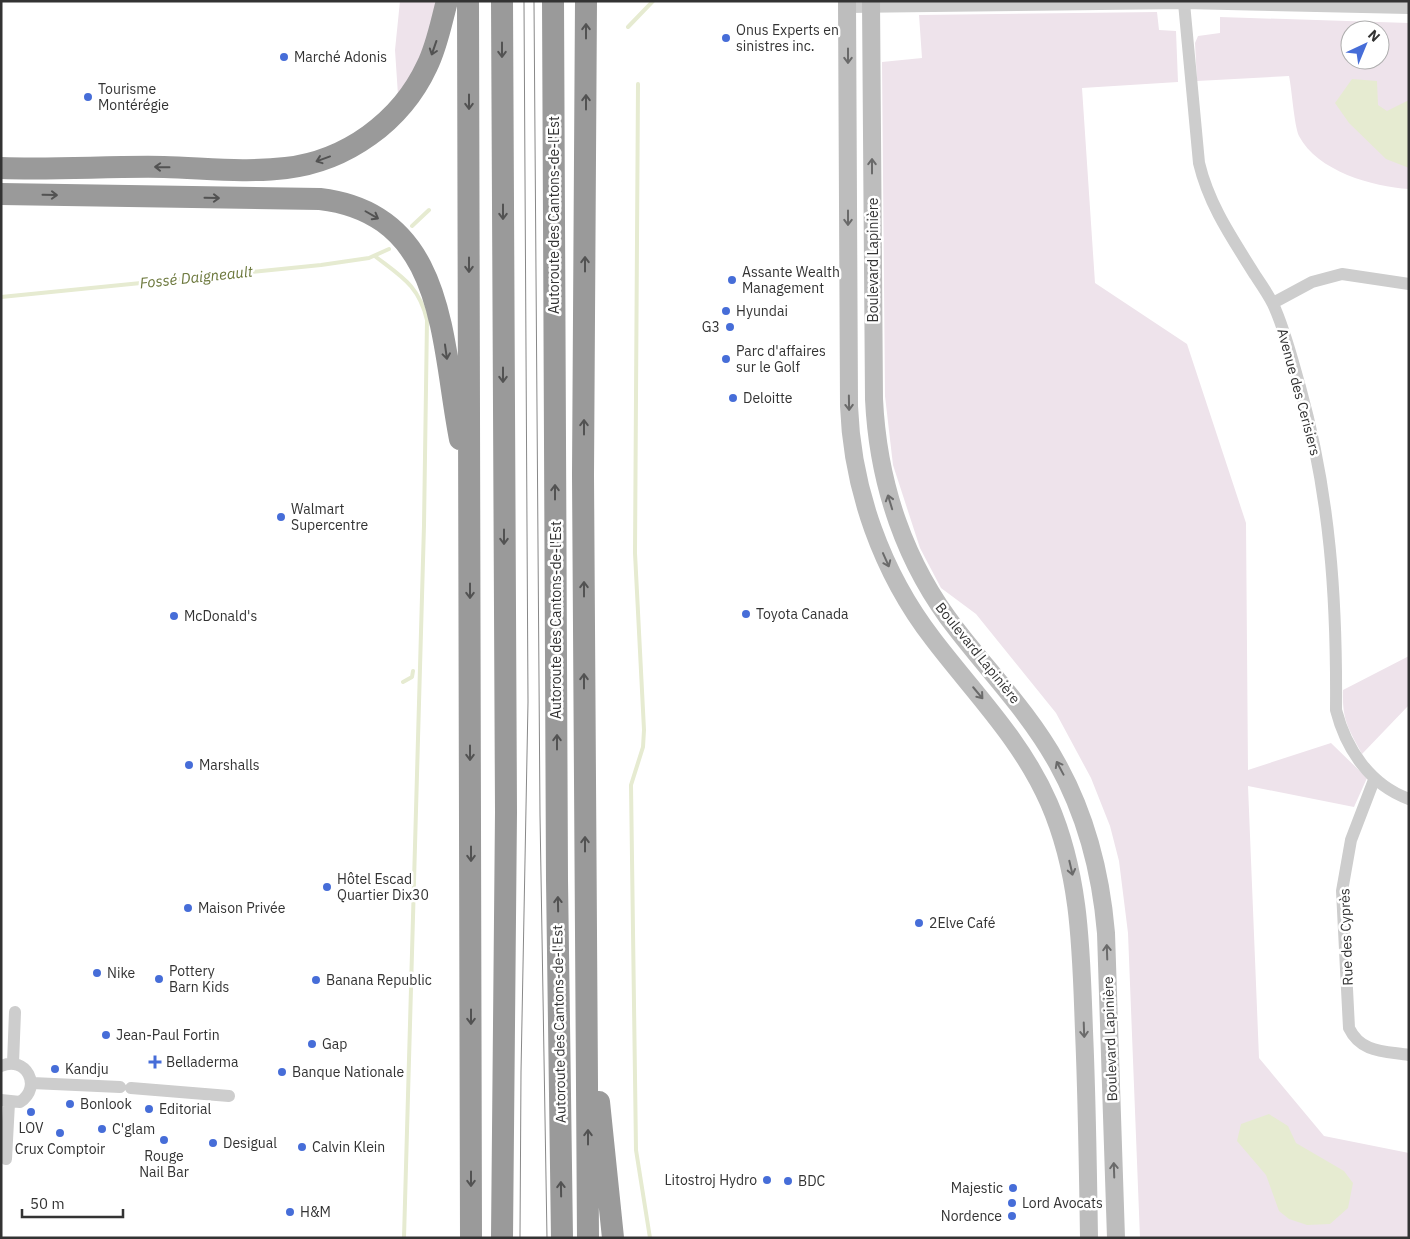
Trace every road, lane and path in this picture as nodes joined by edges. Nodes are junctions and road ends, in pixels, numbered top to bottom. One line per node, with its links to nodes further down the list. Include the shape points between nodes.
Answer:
1 (447, 1): 10 (highway, one-way to 10, via 431,56 406,101 388,121 365,138 324,159 274,169)
2 (468, 1): 14 (highway, one-way to 14)
3 (502, 1): 26 (highway, one-way to 26, via 506,802)
4 (553, 1): 27 (highway, Autoroute des Cantons-de-l'Est, one-way to 4)
5 (586, 1): 17 (highway, one-way to 5, via 583,475)
6 (1184, 3): 8 (street); 9 (street); 13 (street, Avenue des Cerisiers, via 1199,164 1205,189 1227,231)
7 (847, 4): 8 (street); 30 (main road, Boulevard Lapinière, one-way to 30, via 849,406 856,464 875,533 902,592 933,639 1000,720 1022,752 1047,800 1065,847 1076,892 1081,940)
8 (871, 4): 31 (main road, Boulevard Lapinière, one-way to 8, via 1106,933 1100,886 1087,833 1064,775 1042,738 1017,702 956,629 924,581 896,521 880,460 874,399)
9 (1409, 8)
10 (1, 168)
11 (1, 194): 14 (highway, one-way to 14, via 320,199 343,203 375,217 408,244 431,286 445,340)
12 (1409, 284): 13 (street, via 1342,274 1312,282)
13 (1273, 303): 15 (street, Avenue des Cerisiers, via 1311,427 1326,505 1333,579 1336,710 1342,732)
14 (470, 490): 25 (highway, one-way to 25)
15 (1374, 780): 16 (street, Avenue des Cerisiers); 19 (street, Rue des Cyprès, via 1352,840 1342,891 1349,1028 1354,1039 1366,1048)
16 (1409, 799)
17 (586, 997): 28 (highway, one-way to 17); 29 (highway)
18 (15, 1012): 20 (street)
19 (1409, 1056)
20 (7, 1065): 21 (street, via 19,1064 28,1072)
21 (32, 1083): 22 (street); 23 (street, via 25,1099)
22 (229, 1096)
23 (5, 1101): 24 (street)
24 (6, 1159)
25 (471, 1238)
26 (502, 1238)
27 (562, 1238)
28 (588, 1238)
29 (613, 1238)
30 (1089, 1238)
31 (1116, 1238)

